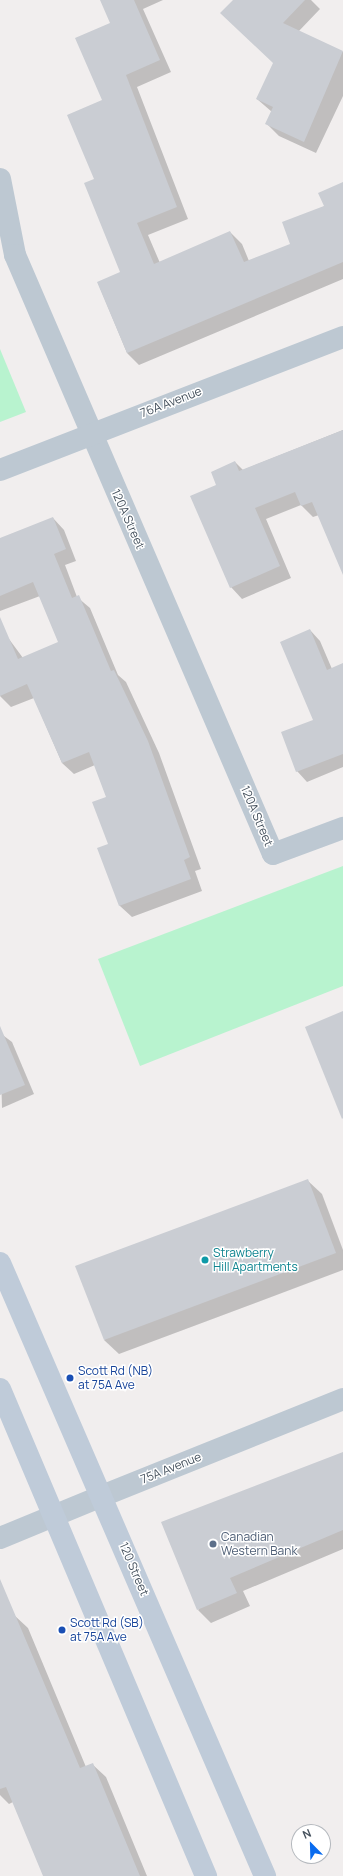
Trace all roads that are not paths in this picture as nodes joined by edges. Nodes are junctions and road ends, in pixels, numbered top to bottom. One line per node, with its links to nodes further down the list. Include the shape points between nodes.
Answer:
1 (0, 179): 3 (street, 120A Street, via 15,255)
2 (343, 337): 3 (street, 76A Avenue)
3 (90, 433): 4 (street, 76A Avenue); 5 (street, 120A Street, via 273,854)
4 (0, 470)
5 (343, 828)
6 (0, 1263): 9 (main road, 120 Street)
7 (0, 1389): 10 (main road)
8 (343, 1399): 9 (street, 75A Avenue)
9 (102, 1496): 10 (street, 75A Avenue); 13 (main road, 120 Street)
10 (53, 1516): 11 (street, 75A Avenue); 12 (main road)
11 (0, 1538)
12 (206, 1876)
13 (265, 1876)

